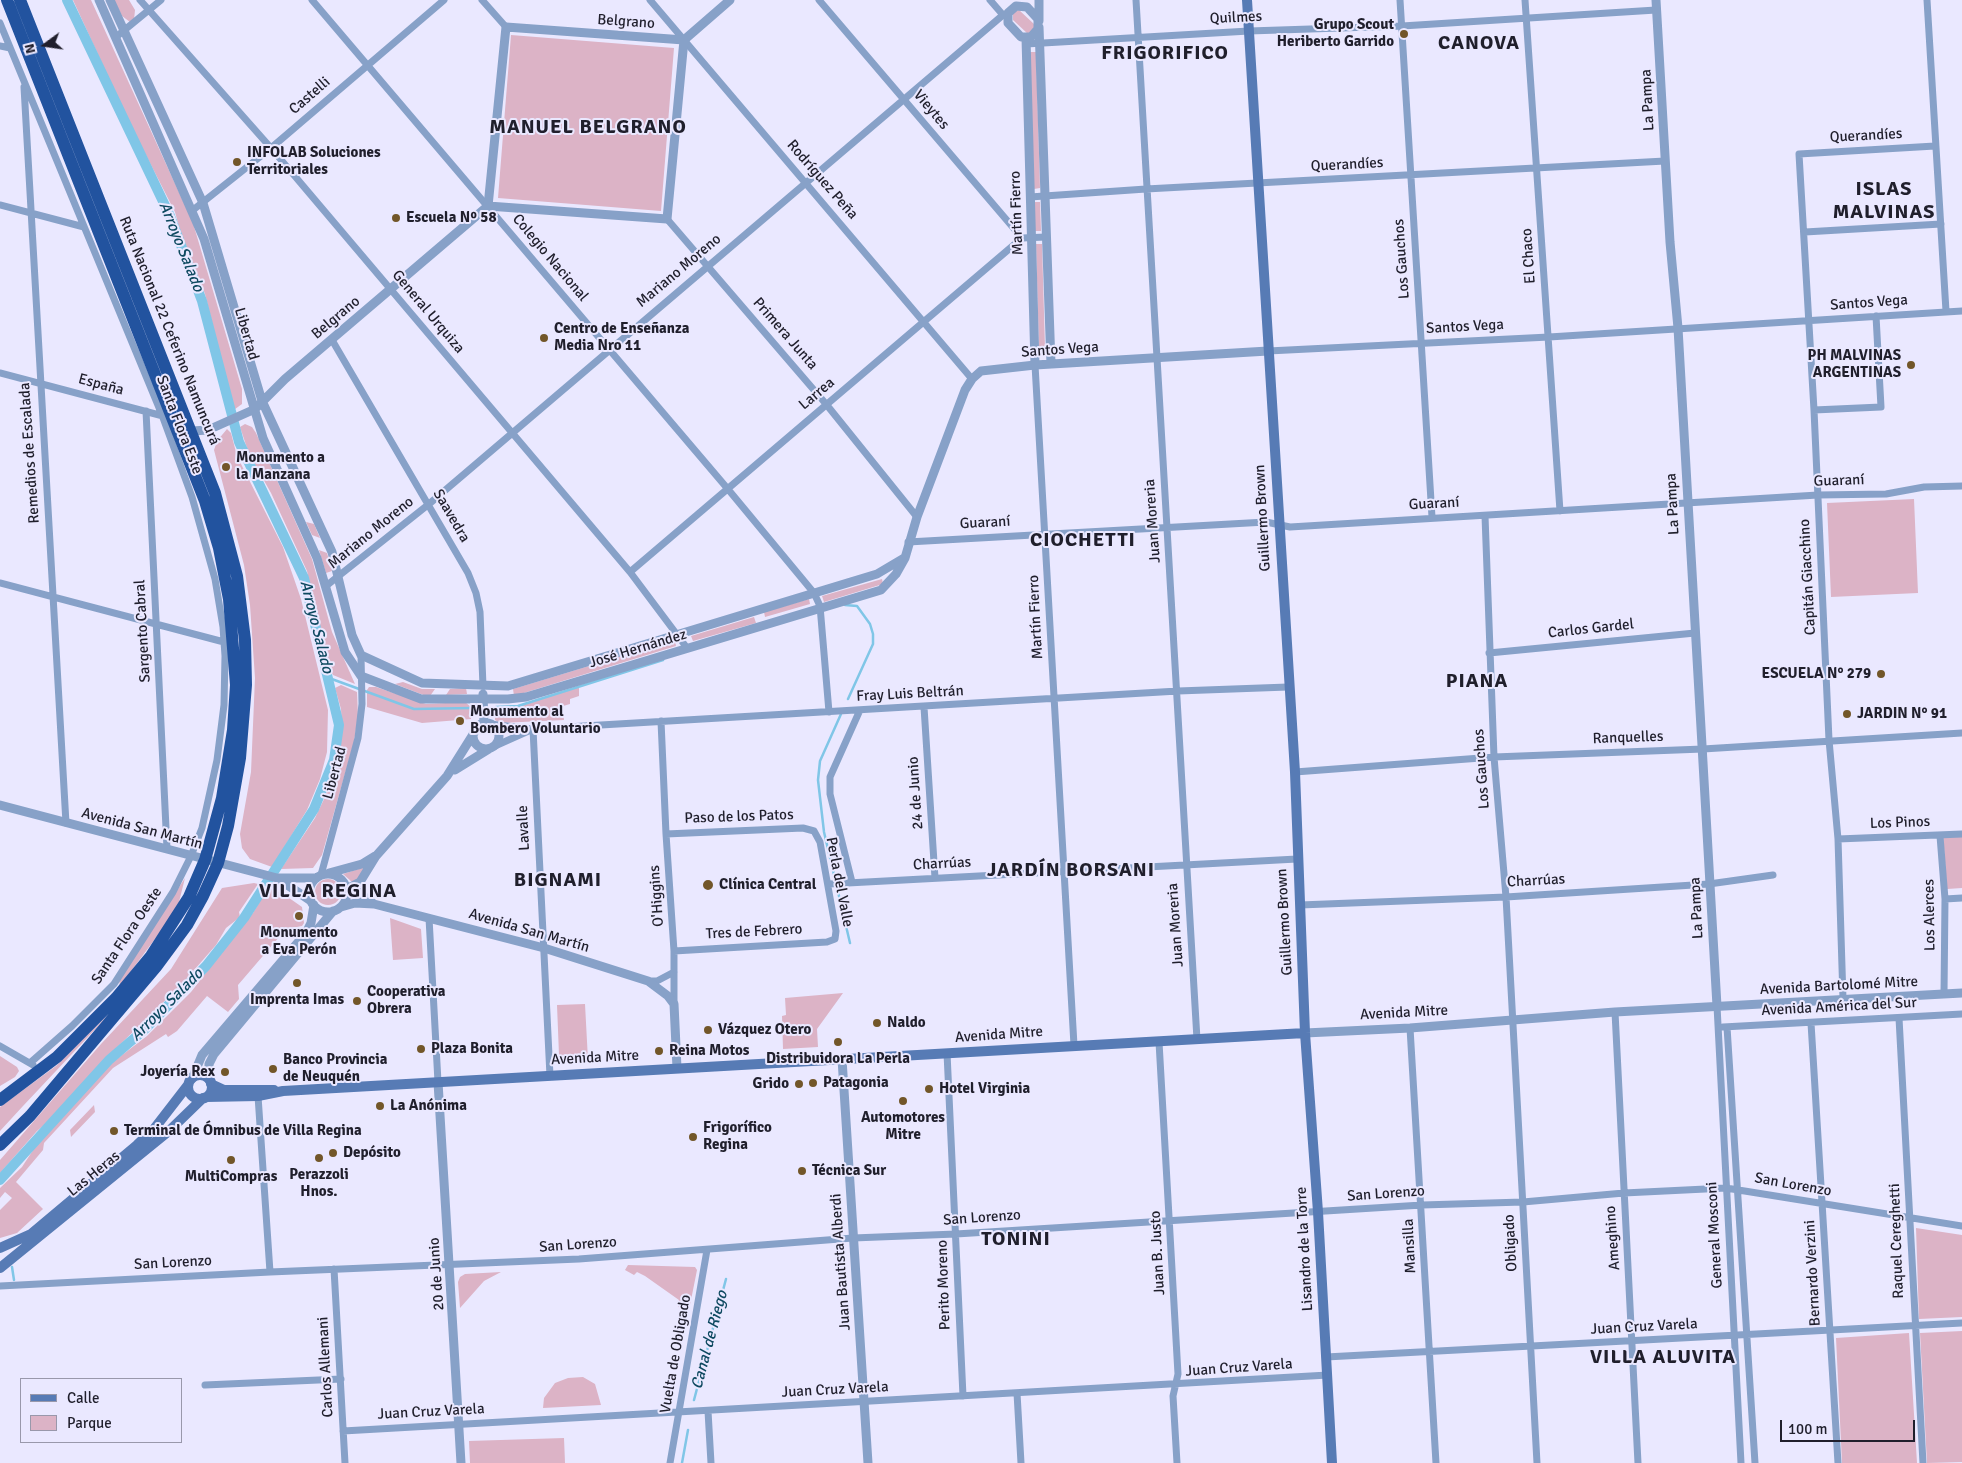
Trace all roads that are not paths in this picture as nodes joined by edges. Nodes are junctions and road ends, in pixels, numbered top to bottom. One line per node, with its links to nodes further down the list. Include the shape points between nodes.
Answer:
1 (7, 0): 88 (highway, Ruta Nacional 22 Ceferino Namuncurá)
2 (20, 0): 89 (highway, Ruta Nacional 22 Ceferino Namuncurá)
3 (99, 0): 31 (street, Libertad)
4 (110, 0): 29 (street, Libertad)
5 (140, 0): 22 (street, General Urquiza)
6 (161, 0): 22 (street)
7 (312, 0): 38 (street, Colegio Nacional)
8 (444, 0): 38 (street, Castelli)
9 (482, 0): 28 (street)
10 (650, 0): 33 (street, Rodríguez Peña)
11 (730, 0): 33 (street)
12 (819, 0): 40 (street, Vieytes)
13 (990, 0): 23 (street)
14 (1039, 0): 26 (street, Martín Fierro)
15 (1136, 0): 32 (street, Juan Moreria)
16 (1247, 0): 30 (main road, Guillermo Brown)
17 (1400, 0): 27 (street, Los Gauchos)
18 (1525, 0): 24 (street, El Chaco)
19 (1927, 0): 41 (street)
20 (1019, 3): 23 (street); 26 (street)
21 (1656, 5): 24 (street, Quilmes); 44 (street, La Pampa)
22 (150, 9): 29 (street); 42 (street, General Urquiza)
23 (1005, 15): 34 (street, via 1011,28); 40 (street, Mariano Moreno)
24 (1526, 18): 27 (street, Quilmes); 45 (street, El Chaco)
25 (0, 23): 37 (street, Santa Flora Este)
26 (1039, 24): 34 (street, via 1036,34); 35 (street, Martín Fierro)
27 (1402, 26): 30 (street, Quilmes); 46 (street, Los Gauchos)
28 (506, 27): 33 (street, Belgrano); 54 (street)
29 (124, 30): 31 (street); 52 (street, Libertad)
30 (1249, 31): 32 (street, Quilmes); 48 (main road, Guillermo Brown)
31 (116, 37): 55 (street, Libertad)
32 (1138, 38): 35 (street, Quilmes); 49 (street, Juan Moreria)
33 (684, 40): 47 (street, Rodríguez Peña); 57 (street)
34 (1026, 41): 35 (street, Quilmes); 51 (street, Martín Fierro)
35 (1040, 43): 50 (street, Martín Fierro)
36 (0, 46): 37 (street)
37 (10, 48): 39 (street, Santa Flora Este)
38 (368, 65): 42 (street, Castelli); 54 (street, Colegio Nacional)
39 (24, 81): 56 (street, Remedios de Escalada); 59 (street, Santa Flora Este)
40 (903, 99): 47 (street, Mariano Moreno); 62 (street, Vieytes)
41 (1935, 146): 43 (street, Querandíes); 58 (street)
42 (271, 148): 52 (street, Castelli); 64 (street, General Urquiza)
43 (1799, 154): 60 (street, Capitán Giacchino)
44 (1665, 162): 45 (street, Querandíes); 70 (street, La Pampa)
45 (1537, 169): 46 (street, Querandíes); 71 (street, El Chaco)
46 (1411, 176): 48 (street, Querandíes); 73 (street, Los Gauchos)
47 (805, 182): 63 (street, Mariano Moreno); 69 (street, Rodríguez Peña)
48 (1258, 183): 49 (street, Querandíes); 75 (main road, Guillermo Brown)
49 (1146, 189): 50 (street, Querandíes); 76 (street, Juan Moreria)
50 (1044, 196): 51 (street, Querandíes); 61 (street, Martín Fierro)
51 (1030, 197): 62 (street, Martín Fierro)
52 (203, 204): 55 (street, Castelli); 82 (street, Libertad)
53 (0, 205): 56 (street)
54 (488, 206): 57 (street); 64 (street, Belgrano); 74 (street, Colegio Nacional)
55 (193, 210): 84 (street, Libertad)
56 (30, 213): 59 (street); 81 (street, Remedios de Escalada)
57 (667, 219): 63 (street, Primera Junta)
58 (1941, 224): 60 (street); 65 (street)
59 (84, 227): 87 (street, Santa Flora Este)
60 (1805, 232): 68 (street, Capitán Giacchino)
61 (1046, 236): 62 (street); 77 (street, Martín Fierro)
62 (1026, 238): 69 (street, Larrea); 78 (street, Martín Fierro)
63 (707, 265): 74 (street, Mariano Moreno); 83 (street, Primera Junta)
64 (392, 290): 72 (street, Belgrano); 90 (street, General Urquiza)
65 (1946, 311): 66 (street, Santos Vega); 67 (street, Santos Vega)
66 (1962, 311)
67 (1876, 316): 68 (street, Santos Vega); 85 (street, via 1881,407)
68 (1808, 321): 70 (street, Santos Vega); 85 (street, Capitán Giacchino)
69 (925, 322): 80 (street, Rodríguez Peña); 83 (street, Larrea)
70 (1678, 328): 71 (street, Santos Vega); 94 (street, La Pampa)
71 (1549, 337): 73 (street, Santos Vega); 96 (street, El Chaco)
72 (332, 340): 82 (street, Belgrano); 95 (street, Saavedra)
73 (1421, 343): 75 (street, Santos Vega); 99 (street, Los Gauchos)
74 (608, 350): 90 (street, Mariano Moreno); 92 (street, Colegio Nacional)
75 (1268, 351): 76 (street, Santos Vega); 100 (main road, Guillermo Brown)
76 (1156, 358): 77 (street, Santos Vega); 101 (street, Juan Moreria)
77 (1051, 364): 78 (street, Santos Vega)
78 (1035, 365): 80 (street, Santos Vega, via 981,371); 102 (street, Martín Fierro)
79 (0, 373): 81 (street, España)
80 (972, 379): 98 (street, José Hernández)
81 (39, 383): 86 (street, España); 110 (street, Remedios de Escalada)
82 (262, 400): 84 (street, Belgrano); 106 (street, Libertad, via 332,552)
83 (826, 404): 92 (street, Larrea); 98 (street, Primera Junta)
84 (255, 409): 89 (street, Belgrano, via 208,430); 108 (street, Libertad, via 263,438 317,558)
85 (1814, 410): 93 (street, Capitán Giacchino)
86 (146, 411): 87 (street, España); 113 (street, Sargento Cabral)
87 (162, 416): 88 (street, España); 117 (street, Santa Flora Este, via 208,546)
88 (175, 423): 89 (street, España); 152 (highway, Ruta Nacional 22 Ceferino Namuncurá, via 219,548 234,648 235,692 230,746)
89 (192, 432): 152 (highway, Ruta Nacional 22 Ceferino Namuncurá, via 227,533 238,583 245,640 242,741 228,826)
90 (511, 433): 95 (street, Mariano Moreno); 105 (street, General Urquiza)
91 (1962, 486): 93 (street, Guaraní, via 1886,494)
92 (728, 488): 105 (street, Larrea); 109 (street, Colegio Nacional)
93 (1818, 495): 94 (street, Guaraní); 135 (street, Capitán Giacchino)
94 (1687, 503): 96 (street, Guaraní); 115 (street, La Pampa)
95 (428, 504): 106 (street, Mariano Moreno); 122 (street, Saavedra, via 476,593 480,612)
96 (1560, 510): 97 (street, Guaraní)
97 (1484, 516): 99 (street, Guaraní); 119 (street, Los Gauchos)
98 (917, 517): 103 (street, José Hernández)
99 (1432, 517): 100 (street, Guaraní, via 1290,527)
100 (1279, 524): 101 (street, Guaraní); 123 (main road, Guillermo Brown)
101 (1167, 527): 102 (street, Guaraní); 124 (street, Juan Moreria)
102 (1045, 534): 103 (street, Guaraní); 126 (street, Martín Fierro)
103 (908, 542): 104 (street, José Hernández)
104 (905, 558): 109 (street, José Hernández, via 878,574); 111 (street, José Hernández, via 881,590)
105 (630, 572): 116 (street, General Urquiza)
106 (339, 578): 108 (street, Mariano Moreno); 120 (street, Libertad, via 352,635)
107 (0, 583): 110 (street)
108 (326, 586): 121 (street, Libertad, via 341,644)
109 (814, 593): 111 (street, Colegio Nacional); 112 (street, José Hernández)
110 (53, 597): 113 (street); 142 (street, Remedios de Escalada)
111 (820, 606): 114 (street, José Hernández); 129 (street, Colegio Nacional)
112 (758, 610): 114 (street); 116 (street, José Hernández)
113 (156, 624): 117 (street); 148 (street, Sargento Cabral)
114 (763, 625): 118 (street, José Hernández)
115 (1695, 633): 119 (street, Carlos Gardel); 137 (street, La Pampa)
116 (677, 636): 118 (street, General Urquiza); 122 (street, José Hernández, via 508,686)
117 (224, 642): 149 (street, Santa Flora Este, via 224,698 217,760 206,814)
118 (687, 648): 125 (street, José Hernández, via 526,697)
119 (1489, 653): 138 (street, Los Gauchos)
120 (361, 655): 121 (street, Libertad); 122 (street, José Hernández, via 422,683)
121 (362, 680): 125 (street, José Hernández, via 421,699); 156 (street, Libertad, via 356,748)
122 (483, 686): 125 (street, Saavedra)
123 (1288, 687): 124 (street, Fray Luis Beltrán); 139 (main road, Guillermo Brown)
124 (1178, 691): 126 (street, Fray Luis Beltrán); 153 (street, Juan Moreria)
125 (483, 698): 131 (street, Saavedra)
126 (1054, 700): 127 (street, Fray Luis Beltrán); 154 (street, Martín Fierro)
127 (924, 707): 128 (street, Fray Luis Beltrán); 158 (street, 24 de Junio)
128 (860, 710): 129 (street, Fray Luis Beltrán); 159 (street, Perla del Valle, via 830,778 830,794)
129 (829, 712): 130 (street, Fray Luis Beltrán)
130 (662, 721): 132 (street, Fray Luis Beltrán); 144 (street, O'Higgins)
131 (487, 724): 132 (street, Fray Luis Beltrán); 133 (street, via 478,727); 136 (street, via 499,734)
132 (533, 729): 136 (street, Fray Luis Beltrán); 172 (street, Lavalle)
133 (474, 733): 136 (street, via 477,745); 140 (street, Fray Luis Beltrán)
134 (1962, 733): 135 (street, Ranquelles)
135 (1830, 740): 137 (street, Ranquelles); 147 (street, Capitán Giacchino)
136 (492, 747): 140 (street, Fray Luis Beltrán)
137 (1703, 749): 138 (street, Ranquelles); 161 (street, La Pampa)
138 (1494, 757): 139 (street, Ranquelles); 163 (street, Los Gauchos)
139 (1294, 772): 151 (main road, Guillermo Brown)
140 (447, 776): 150 (street, Fray Luis Beltrán)
141 (0, 805): 142 (street, Avenida San Martín)
142 (66, 822): 148 (street, Avenida San Martín)
143 (814, 832): 144 (street, Paso de los Patos, via 802,828); 160 (street, Perla del Valle, via 820,842)
144 (666, 834): 173 (street, O'Higgins)
145 (1962, 834): 146 (street, Los Pinos)
146 (1940, 836): 147 (street, Los Pinos); 165 (street, Los Alerces)
147 (1838, 839): 178 (street, Capitán Giacchino)
148 (167, 850): 149 (street, Avenida San Martín)
149 (191, 856): 152 (street, Avenida San Martín); 196 (street, Santa Flora Oeste, via 173,892 114,984)
150 (376, 856): 156 (street, Fray Luis Beltrán, via 362,864); 162 (street, Fray Luis Beltrán, via 360,882)
151 (1297, 859): 153 (street, Charrúas); 168 (main road, Guillermo Brown)
152 (211, 861): 157 (street, Avenida San Martín); 198 (highway, Ruta Nacional 22 Ceferino Namuncurá, via 146,962 100,1015); 207 (highway, Ruta Nacional 22 Ceferino Namuncurá, via 195,911 167,953 30,1116)
153 (1186, 865): 154 (street, Charrúas); 190 (street, Juan Moreria)
154 (1065, 870): 158 (street, Charrúas); 192 (street, Martín Fierro)
155 (1773, 874): 161 (street, Charrúas)
156 (321, 876): 157 (street, Avenida San Martín); 162 (street, via 340,878); 166 (street, via 309,889)
157 (276, 878): 166 (street, Avenida San Martín)
158 (935, 878): 159 (street, Charrúas)
159 (848, 883): 160 (street, Charrúas)
160 (828, 884): 171 (street, Perla del Valle)
161 (1709, 884): 163 (street, Charrúas); 180 (street, La Pampa)
162 (347, 890): 167 (street, Avenida San Martín, via 357,891); 169 (street, via 346,898)
163 (1506, 896): 168 (street, Charrúas); 184 (street, Los Gauchos)
164 (1962, 898): 165 (street)
165 (1945, 899): 177 (street, Los Alerces)
166 (313, 903): 169 (street, via 323,911); 200 (street, Las Heras, via 311,924 306,933 202,1055)
167 (374, 904): 169 (street, Avenida San Martín, via 355,903); 170 (street, Avenida San Martín)
168 (1300, 906): 189 (main road, Guillermo Brown)
169 (337, 909): 201 (street, via 214,1054 209,1064)
170 (429, 918): 172 (street, Avenida San Martín); 202 (street)
171 (835, 939): 173 (street, Tres de Febrero)
172 (544, 948): 175 (street, Avenida San Martín); 199 (street, Lavalle)
173 (674, 951): 174 (street, O'Higgins)
174 (674, 972): 175 (street, via 657,980); 179 (street, O'Higgins)
175 (648, 980): 179 (street, Avenida San Martín)
176 (1962, 993): 177 (street, Avenida Bartolomé Mitre)
177 (1944, 994): 178 (street, Avenida Bartolomé Mitre)
178 (1843, 999): 180 (street, Avenida Bartolomé Mitre)
179 (674, 1004): 197 (street, O'Higgins)
180 (1717, 1006): 181 (street, Avenida Mitre); 186 (street, General Mosconi)
181 (1615, 1012): 184 (street, Avenida Mitre); 210 (street, Ameghino)
182 (1962, 1014): 183 (street, Avenida América del Sur)
183 (1899, 1018): 185 (street, Avenida América del Sur); 215 (street, Raquel Cereghetti)
184 (1512, 1021): 187 (street, Avenida Mitre); 211 (street, Obligado)
185 (1812, 1022): 188 (street, Avenida América del Sur); 212 (street, Bernardo Verzini)
186 (1717, 1027): 188 (street, Avenida América del Sur); 208 (street, General Mosconi)
187 (1410, 1028): 189 (street, Avenida Mitre); 213 (street, Mansilla)
188 (1727, 1028): 209 (street, General Mosconi)
189 (1305, 1034): 190 (main road, Avenida Mitre); 214 (main road, Lisandro de la Torre)
190 (1197, 1039): 191 (main road, Avenida Mitre)
191 (1159, 1042): 192 (main road, Avenida Mitre); 216 (street, Juan B. Justo)
192 (1074, 1045): 194 (main road, Avenida Mitre)
193 (0, 1046): 196 (street)
194 (947, 1053): 195 (main road, Avenida Mitre); 218 (street, Perito Moreno)
195 (842, 1059): 197 (main road, Avenida Mitre); 219 (street, Juan Bautista Alberdi)
196 (30, 1063): 198 (street)
197 (677, 1068): 199 (main road, Avenida Mitre)
198 (41, 1071): 206 (highway, Ruta Nacional 22 Ceferino Namuncurá)
199 (550, 1076): 202 (main road, Avenida Mitre)
200 (190, 1082): 201 (main road, via 199,1075); 205 (main road, via 192,1096); 220 (main road, Las Heras, via 159,1123 137,1145 31,1234)
201 (210, 1082): 203 (main road, Avenida Mitre, via 224,1090 258,1088); 205 (main road, via 210,1091)
202 (438, 1082): 203 (main road, Avenida Mitre); 222 (street, 20 de Junio)
203 (283, 1091): 204 (main road, Avenida Mitre)
204 (258, 1096): 205 (main road, Avenida Mitre); 225 (street)
205 (204, 1098): 223 (main road, Las Heras, via 170,1130)
206 (0, 1100)
207 (0, 1145)
208 (1726, 1188): 209 (street, San Lorenzo); 210 (street, San Lorenzo); 231 (street, General Mosconi)
209 (1738, 1189): 212 (street, San Lorenzo); 230 (street, General Mosconi)
210 (1624, 1193): 211 (street, San Lorenzo); 232 (street, Ameghino)
211 (1523, 1202): 213 (street, San Lorenzo); 233 (street, Obligado)
212 (1823, 1204): 215 (street, San Lorenzo); 229 (street, Bernardo Verzini)
213 (1422, 1205): 214 (street, San Lorenzo); 234 (street, Mansilla)
214 (1318, 1212): 216 (street, San Lorenzo); 235 (main road, Lisandro de la Torre)
215 (1911, 1218): 217 (street, San Lorenzo); 228 (street, Raquel Cereghetti)
216 (1170, 1219): 218 (street, San Lorenzo); 239 (street, Juan B. Justo)
217 (1962, 1226)
218 (956, 1234): 219 (street, San Lorenzo); 241 (street, Perito Moreno)
219 (853, 1238): 221 (street, San Lorenzo); 242 (street, Juan Bautista Alberdi)
220 (0, 1248)
221 (707, 1250): 222 (street, San Lorenzo); 244 (street, Vuelta de Obligado)
222 (450, 1265): 224 (street, San Lorenzo); 245 (street, 20 de Junio)
223 (0, 1268)
224 (334, 1269): 225 (street, San Lorenzo); 237 (street, Carlos Allemani)
225 (270, 1272): 226 (street, San Lorenzo)
226 (0, 1286)
227 (1962, 1324): 228 (street, Juan Cruz Varela)
228 (1914, 1326): 229 (street, Juan Cruz Varela); 261 (street, Raquel Cereghetti)
229 (1830, 1330): 230 (street, Juan Cruz Varela); 260 (street, Bernardo Verzini)
230 (1747, 1335): 231 (street, Juan Cruz Varela); 259 (street, General Mosconi)
231 (1733, 1336): 232 (street, Juan Cruz Varela); 258 (street, General Mosconi)
232 (1633, 1342): 233 (street, Juan Cruz Varela); 257 (street, Ameghino)
233 (1530, 1346): 234 (street, Juan Cruz Varela); 256 (street, Obligado)
234 (1429, 1352): 235 (street, Juan Cruz Varela); 255 (street, Mansilla)
235 (1326, 1357): 236 (main road, Lisandro de la Torre)
236 (1328, 1375): 239 (street, Juan Cruz Varela); 254 (main road, Lisandro de la Torre)
237 (340, 1378): 238 (street); 246 (street, Carlos Allemani)
238 (205, 1385)
239 (1176, 1386): 240 (street, Juan Cruz Varela); 253 (street, Juan B. Justo, via 1173,1396)
240 (1017, 1393): 241 (street, Juan Cruz Varela); 252 (street)
241 (963, 1396): 242 (street, Juan Cruz Varela)
242 (865, 1403): 243 (street, Juan Cruz Varela); 251 (street, Juan Bautista Alberdi)
243 (708, 1410): 244 (street, Juan Cruz Varela); 250 (street)
244 (680, 1412): 245 (street, Juan Cruz Varela); 249 (street, Vuelta de Obligado)
245 (460, 1424): 246 (street, Juan Cruz Varela); 248 (street, 20 de Junio)
246 (343, 1430): 247 (street, Carlos Allemani)
247 (346, 1463)
248 (461, 1463)
249 (670, 1463)
250 (711, 1463)
251 (868, 1463)
252 (1022, 1463)
253 (1177, 1463)
254 (1332, 1463)
255 (1436, 1463)
256 (1537, 1463)
257 (1638, 1463)
258 (1740, 1463)
259 (1755, 1463)
260 (1838, 1463)
261 (1923, 1463)

